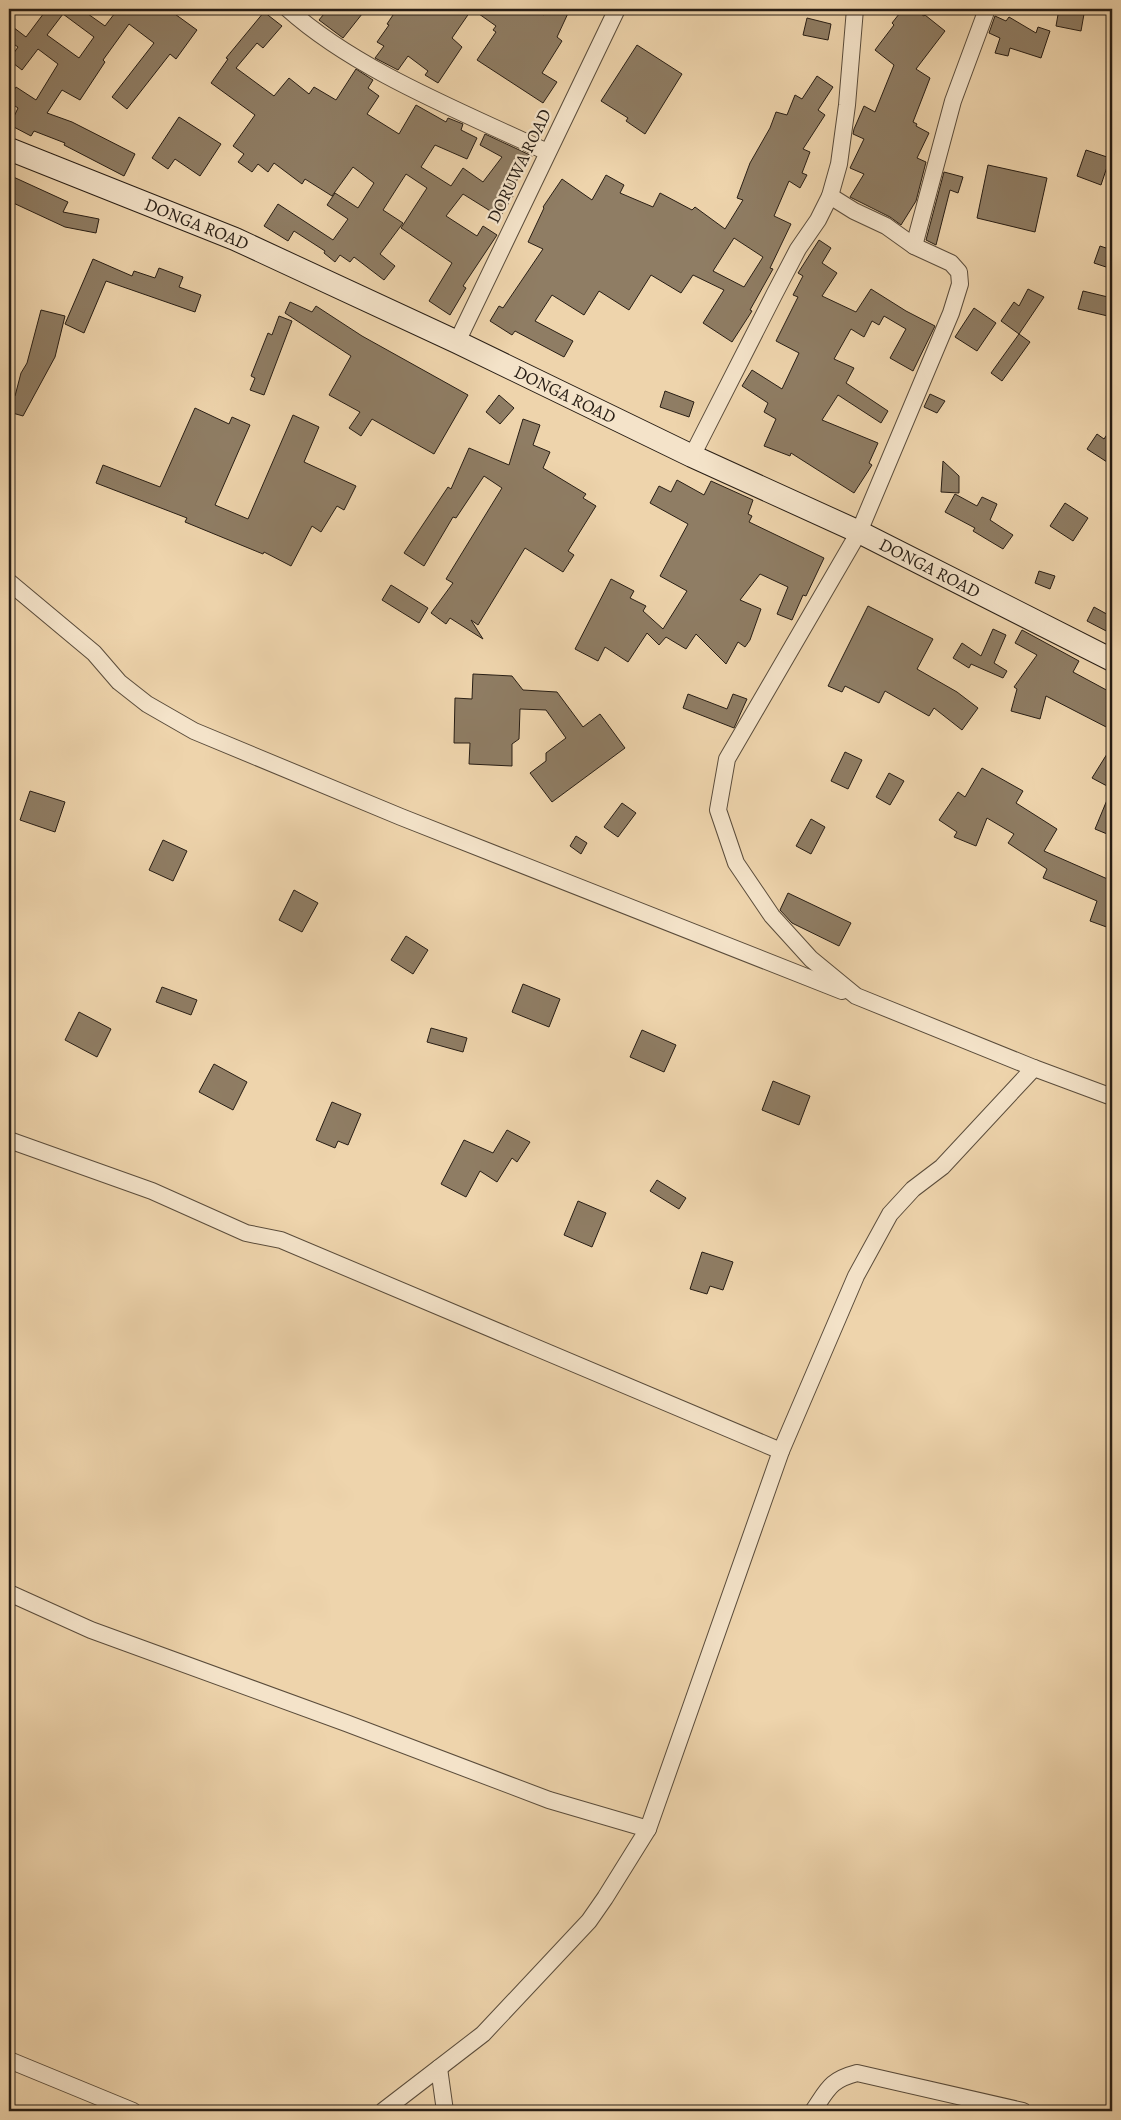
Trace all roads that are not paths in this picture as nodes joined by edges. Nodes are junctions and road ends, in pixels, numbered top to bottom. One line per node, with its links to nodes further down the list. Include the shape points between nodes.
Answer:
1 (288, 9): 6 (street, via 306,25 362,61)
2 (618, 9): 6 (street, DORUWA ROAD)
3 (855, 9): 7 (street, via 847,105 839,164)
4 (987, 9): 8 (street, via 953,101)
5 (10, 148): 9 (street, DONGA ROAD, via 235,239)
6 (547, 152): 9 (street, DORUWA ROAD)
7 (830, 196): 8 (street, via 886,226); 10 (street, via 774,293)
8 (914, 246): 11 (street, via 951,263 959,272 960,284 951,313)
9 (457, 342): 10 (street, DONGA ROAD)
10 (692, 456): 11 (street, DONGA ROAD)
11 (859, 532): 13 (street, DONGA ROAD); 14 (street, via 727,760 718,810 736,863 772,916 811,959)
12 (9, 582): 14 (street, via 94,653 119,682 147,704 194,731 401,817)
13 (1112, 660)
14 (856, 996): 15 (street)
15 (1034, 1068): 16 (street); 18 (street, via 942,1167 913,1189 890,1214 856,1276)
16 (1112, 1096)
17 (9, 1140): 18 (street, via 152,1191 246,1233 281,1240)
18 (781, 1451): 20 (street)
19 (9, 1593): 20 (street, via 91,1630 549,1800)
20 (648, 1829): 22 (street, via 588,1921 483,2034)
21 (9, 2060): 23 (street)
22 (439, 2068): 24 (street); 25 (street)
23 (133, 2111)
24 (383, 2111)
25 (446, 2111)
26 (813, 2111): 27 (street, via 840,2077 857,2073)
27 (1023, 2111)

